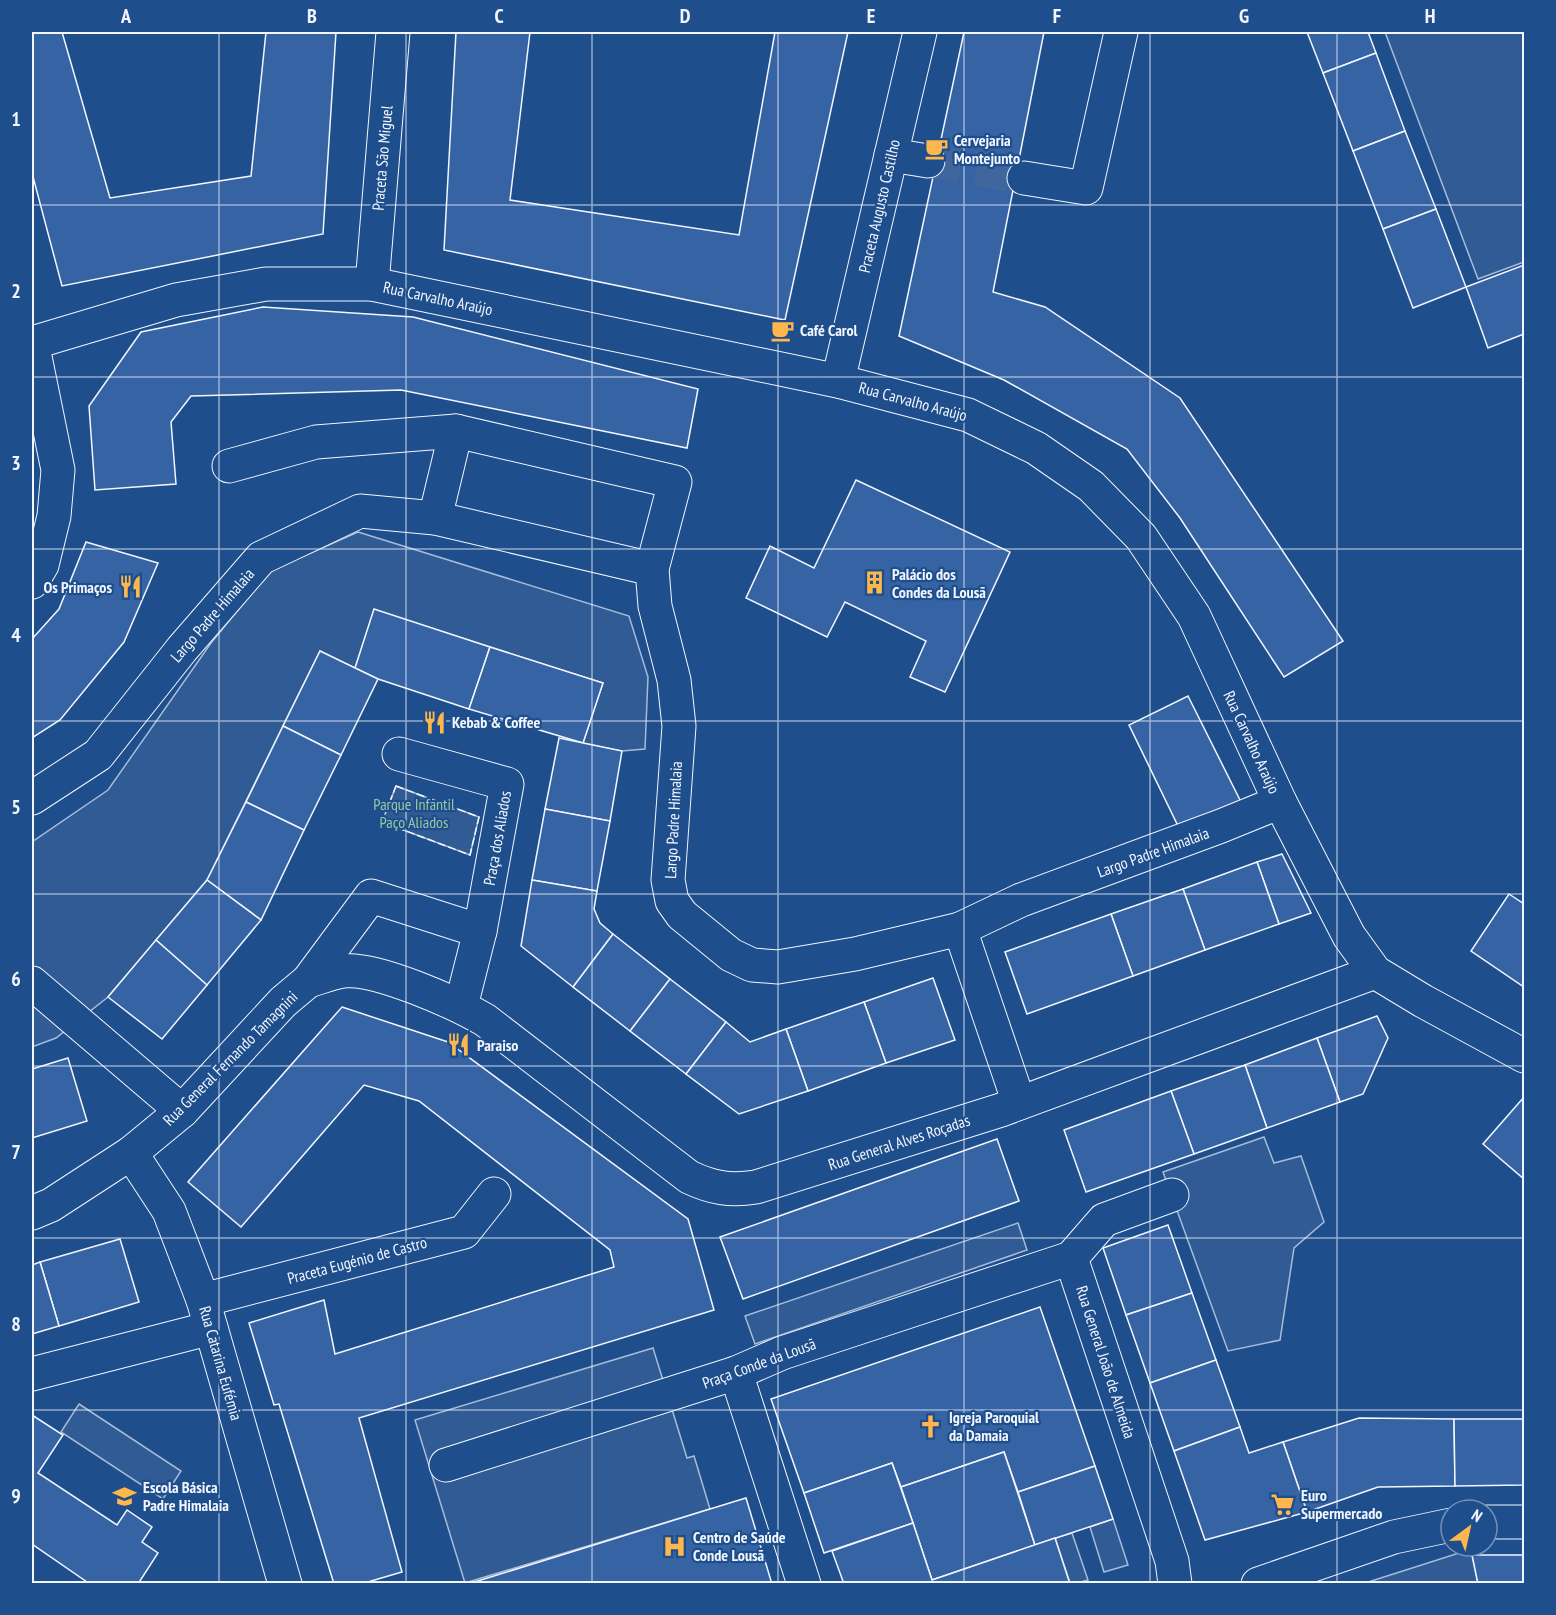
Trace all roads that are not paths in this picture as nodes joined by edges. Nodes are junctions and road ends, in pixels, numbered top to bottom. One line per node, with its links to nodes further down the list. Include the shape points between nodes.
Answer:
1 (393, 32): 7 (street, Praceta São Miguel)
2 (920, 32): 4 (street, Praceta Augusto Castilho)
3 (1121, 32): 6 (street, via 1086,188)
4 (891, 155): 5 (street); 9 (street, Praceta Augusto Castilho)
5 (928, 161)
6 (1024, 178)
7 (372, 284): 8 (street, Rua Carvalho Araújo, via 266,284 176,300); 9 (street, Rua Carvalho Araújo)
8 (32, 342): 14 (street, via 58,470 54,516 42,565)
9 (838, 381): 17 (street, Rua Carvalho Araújo, via 968,415 1036,448 1091,486 1141,537 1194,616)
10 (456, 430): 11 (street, Largo Padre Himalaia, via 316,442); 12 (street); 13 (street, Largo Padre Himalaia, via 675,482)
11 (230, 466)
12 (435, 518): 13 (street, Largo Padre Himalaia); 16 (street, Largo Padre Himalaia, via 360,511 261,558 98,755)
13 (652, 569): 18 (street, Largo Padre Himalaia, via 655,606 674,680 679,726 668,880 672,901 682,915 731,955 752,965 778,967 855,954)
14 (32, 582)
15 (399, 754): 19 (street, Praça dos Aliados, via 507,784)
16 (32, 798)
17 (1280, 802): 18 (street, Largo Padre Himalaia, via 1021,900); 20 (street, Rua Carvalho Araújo, via 1348,936)
18 (960, 929): 25 (street)
19 (480, 931): 21 (street, via 371,896); 23 (street, Praça dos Aliados)
20 (1375, 972): 24 (street, Rua Carvalho Araújo); 25 (street, Rua General Alves Roçadas)
21 (308, 981): 23 (street, via 346,970 376,975); 26 (street, Rua General Fernando Tamagnini, via 283,1002)
22 (32, 983): 26 (street)
23 (461, 1006): 25 (street, Rua General Alves Roçadas, via 485,1020 689,1177 733,1191)
24 (1524, 1056)
25 (1019, 1103)
26 (182, 1112): 27 (street, Rua General Fernando Tamagnini)
27 (131, 1153): 30 (street, Rua General Fernando Tamagnini); 32 (street, Rua Catarina Eufémia, via 169,1211)
28 (494, 1194): 32 (street, Praceta Eugénio de Castro, via 464,1232)
29 (1172, 1195): 31 (street, via 1104,1220)
30 (32, 1214)
31 (1071, 1258): 33 (street, Praça Conde da Lousã, via 782,1353); 41 (street, Rua General João de Almeida, via 1172,1561)
32 (207, 1314): 34 (street, Praceta Eugénio de Castro); 39 (street, Rua Catarina Eufémia)
33 (736, 1373): 35 (street, Praça Conde da Lousã); 40 (street)
34 (32, 1374)
35 (446, 1465)
36 (1499, 1522): 37 (street)
37 (1524, 1522)
38 (1439, 1528): 42 (street, via 1394,1537)
39 (285, 1584)
40 (804, 1584)
41 (1175, 1584)
42 (1258, 1584)

